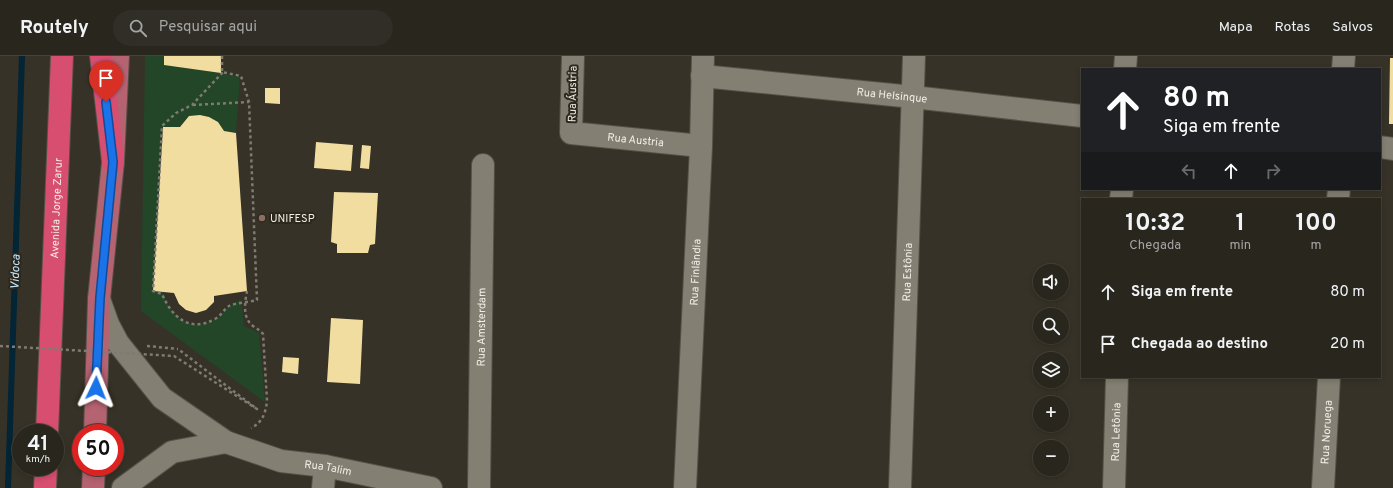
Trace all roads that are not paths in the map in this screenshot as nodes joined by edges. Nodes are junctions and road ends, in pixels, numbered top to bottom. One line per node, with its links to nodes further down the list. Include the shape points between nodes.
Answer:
1 (62, 56): 22 (highway, Avenida Jorge Zarur)
2 (101, 56): 17 (highway)
3 (118, 56): 17 (main road)
4 (573, 56): 13 (street, Rua Áustria)
5 (914, 56): 11 (street, Rua Estônia)
6 (1126, 56): 9 (street)
7 (1344, 56): 10 (street)
8 (703, 66): 11 (street, Rua Helsinque); 14 (street, Rua Finlândia)
9 (1125, 68)
10 (1344, 68)
11 (913, 97): 12 (street, Rua Helsinque); 35 (street, Rua Estônia)
12 (1081, 116)
13 (571, 133): 14 (street, Rua Austria)
14 (701, 146): 34 (street, Rua Finlândia)
15 (1381, 147): 16 (street)
16 (1393, 149)
17 (113, 162): 19 (main road)
18 (482, 165): 33 (street, Rua Amsterdam)
19 (100, 298): 23 (main road); 24 (street, Rua Talim, via 108,324 118,343 162,398)
20 (1117, 378): 36 (street, Rua Letônia)
21 (1329, 378): 37 (street, Rua Noruega)
22 (47, 424)
23 (95, 424)
24 (226, 442): 25 (street, Rua Talim, via 282,461); 30 (street, Rua Talim, via 172,452)
25 (325, 466): 31 (street); 32 (street, Rua Talim)
26 (46, 476): 28 (highway)
27 (94, 476): 29 (main road)
28 (45, 488)
29 (93, 488)
30 (123, 488)
31 (323, 488)
32 (431, 488)
33 (479, 488)
34 (685, 488)
35 (900, 488)
36 (1114, 488)
37 (1323, 488)

